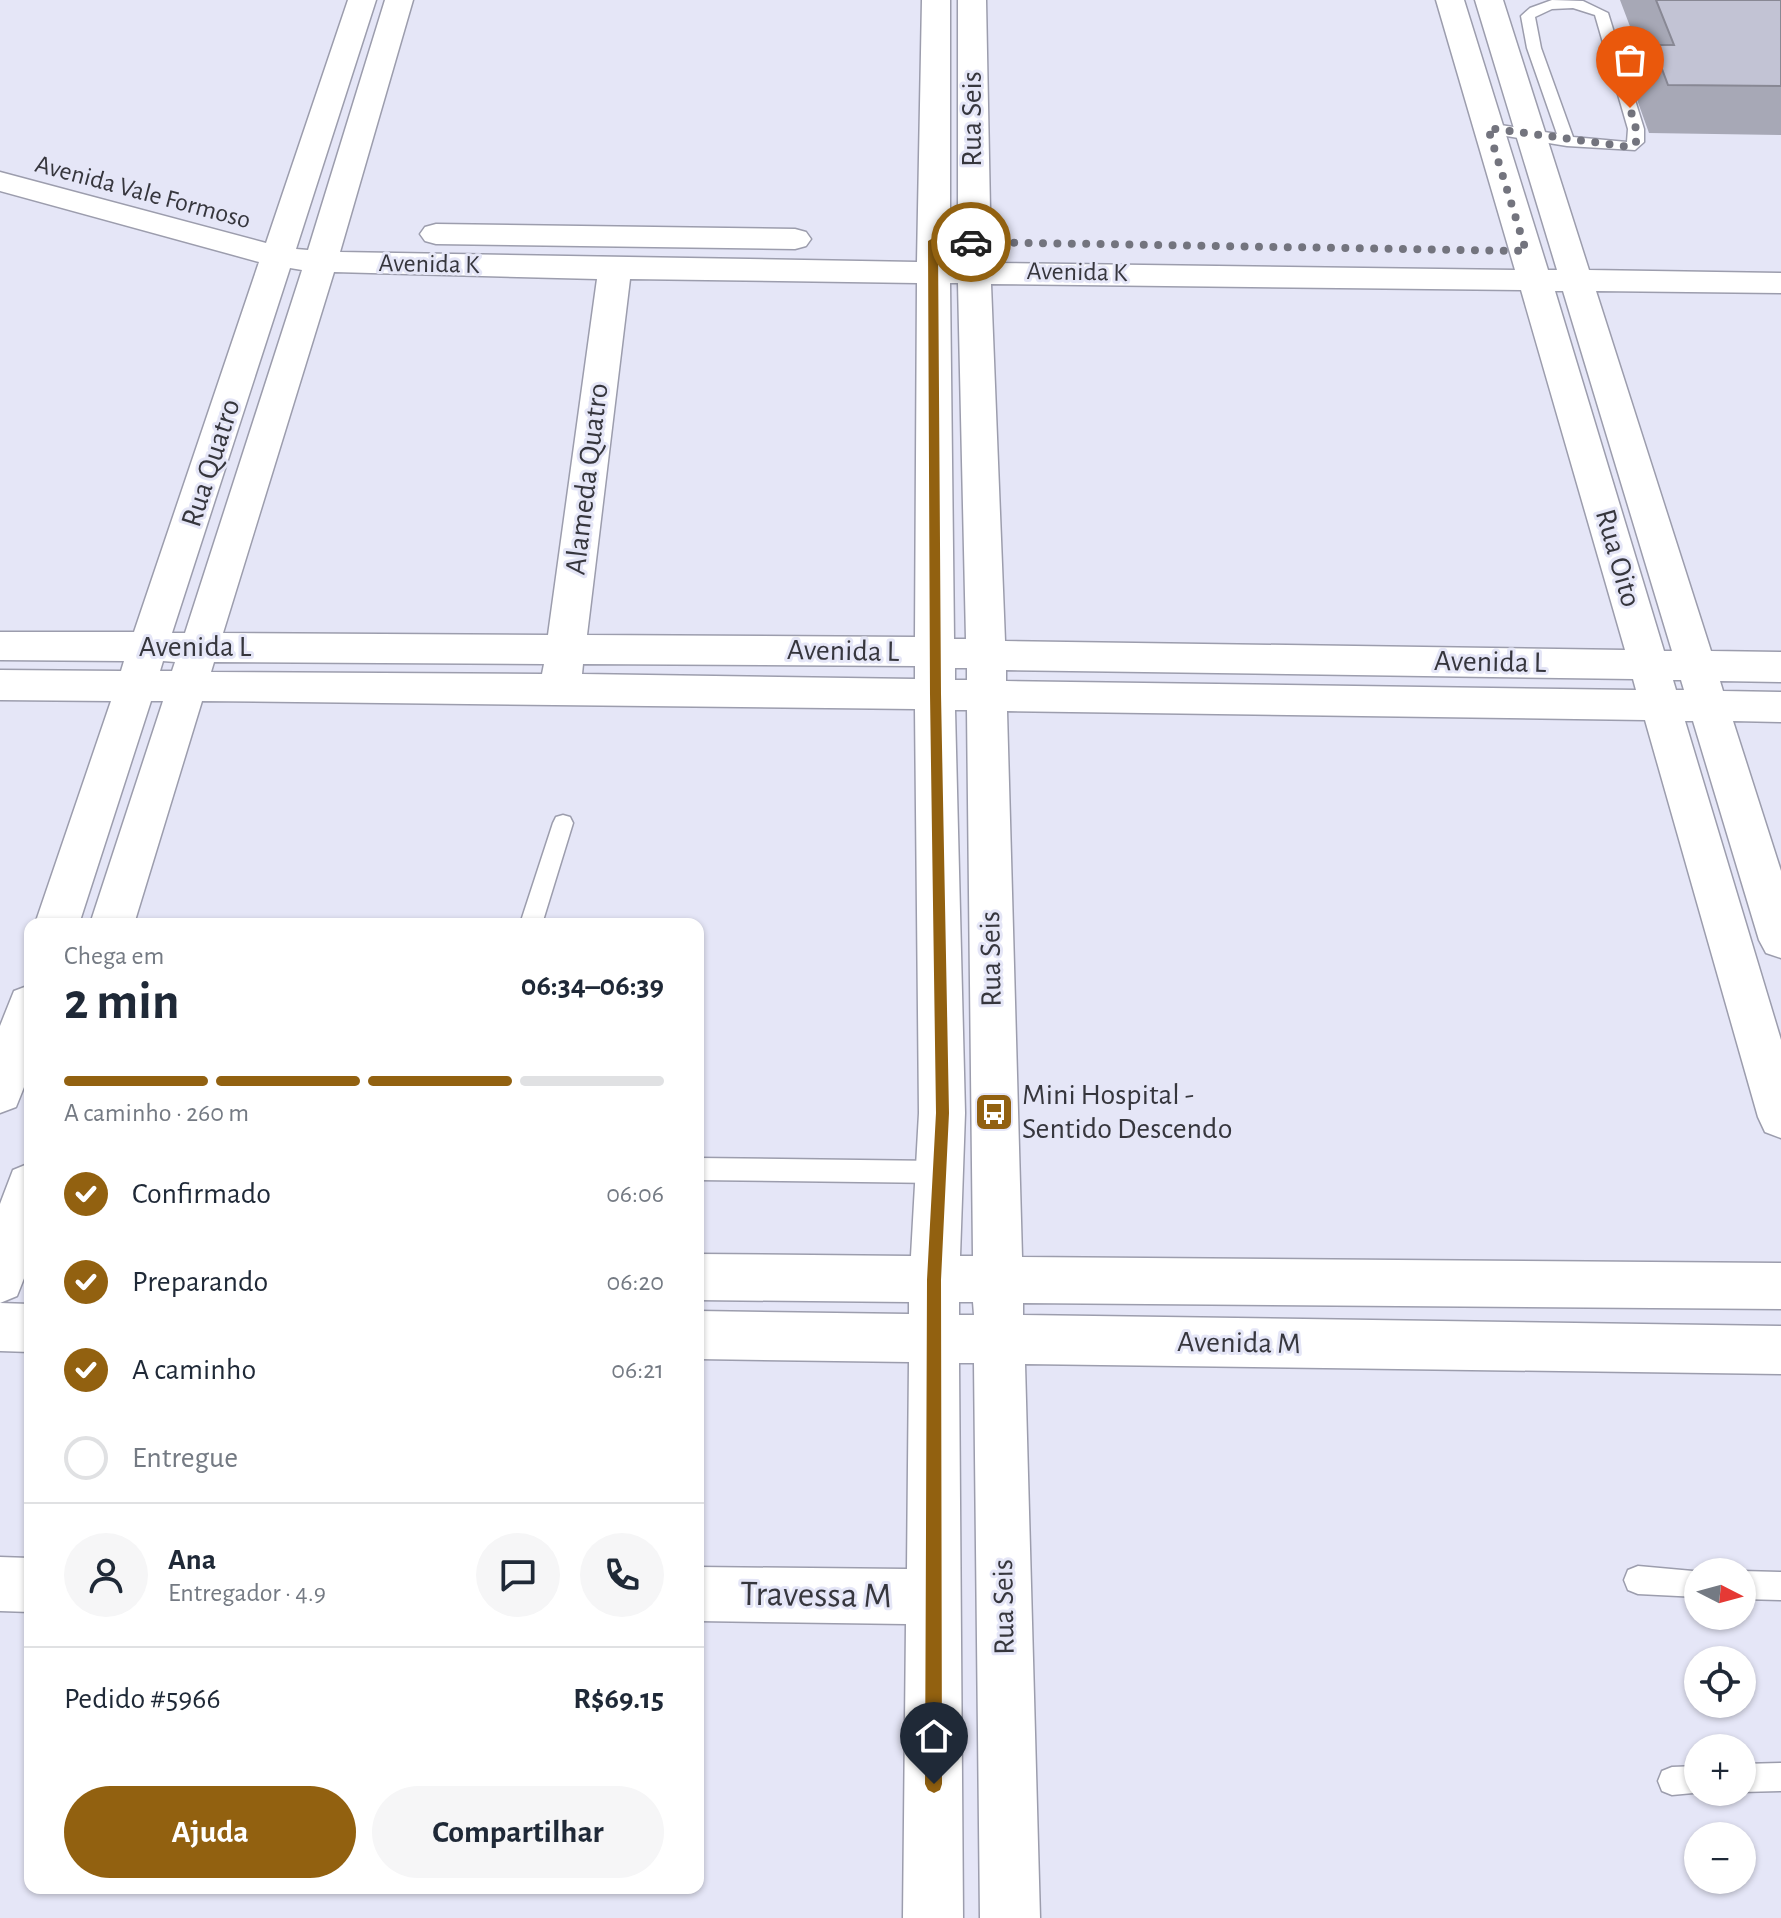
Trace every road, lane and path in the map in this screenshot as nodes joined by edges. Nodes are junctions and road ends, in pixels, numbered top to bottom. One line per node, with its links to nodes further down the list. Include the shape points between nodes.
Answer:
1 (362, 0): 13 (street, Rua Quatro)
2 (399, 0): 15 (street, Rua Quatro)
3 (936, 0): 16 (street, Rua Seis)
4 (972, 0): 17 (street, Rua Seis)
5 (1450, 0): 7 (street, Rua Oito)
6 (1489, 0): 8 (street, Rua Oito)
7 (1488, 128): 8 (lane); 19 (street, Rua Oito)
8 (1532, 135): 9 (lane); 20 (street, Rua Oito)
9 (1567, 141): 9 (lane, via 1630,147 1636,142 1636,129 1601,13 1589,4 1547,1 1528,16)
10 (0, 154): 13 (street, Avenida Vale Formoso)
11 (0, 181): 13 (street, Avenida Vale Formoso)
12 (822, 240): 15 (street, Avenida K, via 401,234)
13 (282, 243): 15 (street, Avenida K); 24 (street, Rua Quatro)
14 (1211, 246): 19 (street, Avenida K)
15 (325, 247): 21 (street, Avenida K); 25 (street, Rua Quatro)
16 (923, 251): 17 (street, Avenida K); 21 (street, Avenida K); 30 (street, Rua Seis)
17 (985, 252): 19 (street, Avenida K); 31 (street, Rua Seis)
18 (1781, 255): 20 (street, Avenida K)
19 (1530, 265): 20 (street, Avenida K); 27 (street, Rua Oito)
20 (1574, 266): 22 (street, Avenida K); 28 (street, Rua Oito)
21 (615, 269): 26 (street, Alameda Quatro)
22 (1781, 283)
23 (0, 646): 24 (street, Avenida L)
24 (149, 647): 25 (street, Avenida L); 33 (street, Rua Quatro)
25 (200, 647): 26 (street, Avenida L); 34 (street, Rua Quatro)
26 (565, 648): 30 (street, Avenida L); 35 (street, Alameda Quatro)
27 (1649, 664): 28 (street, Avenida L); 31 (street, Avenida L); 36 (street, Rua Oito)
28 (1695, 665): 29 (street, Avenida L); 37 (street, Rua Oito)
29 (1781, 667)
30 (935, 673): 31 (street, Avenida L); 35 (street, Avenida L); 48 (street, Rua Seis)
31 (986, 676): 36 (street, Avenida L); 52 (street, Rua Seis)
32 (0, 685): 33 (street, Avenida L)
33 (136, 688): 34 (street, Avenida L); 40 (street, Rua Quatro)
34 (186, 688): 35 (street, Avenida L); 41 (street, Rua Quatro)
35 (560, 689)
36 (1660, 705): 37 (street, Avenida L); 46 (street, Rua Oito)
37 (1708, 706): 38 (street, Avenida L); 43 (street, Rua Oito)
38 (1781, 707)
39 (563, 823): 42 (lane)
40 (59, 918)
41 (114, 918)
42 (533, 918)
43 (1781, 940)
44 (24, 1022): 45 (street)
45 (0, 1093)
46 (1781, 1117)
47 (704, 1169): 48 (lane)
48 (939, 1172): 53 (street, Rua Seis)
49 (24, 1209): 50 (street)
50 (8, 1272)
51 (704, 1277): 53 (street, Avenida M)
52 (998, 1279): 53 (street, Avenida M); 54 (street, Avenida M); 59 (street, Rua Seis)
53 (934, 1280): 58 (street, Rua Seis)
54 (1781, 1286)
55 (0, 1327): 56 (street)
56 (24, 1328)
57 (704, 1335): 58 (street, Avenida M)
58 (934, 1338): 59 (street, Avenida M); 68 (street, Rua Seis)
59 (999, 1340): 60 (street, Avenida M); 72 (street, Rua Seis)
60 (1781, 1350)
61 (1638, 1580): 62 (lane)
62 (1684, 1582)
63 (0, 1584): 64 (street)
64 (24, 1585)
65 (1756, 1585): 66 (lane)
66 (1781, 1586)
67 (704, 1594): 68 (street, Travessa M)
68 (934, 1597): 71 (street, Rua Seis)
69 (1781, 1777): 70 (lane)
70 (1756, 1778)
71 (933, 1918)
72 (1010, 1918)

